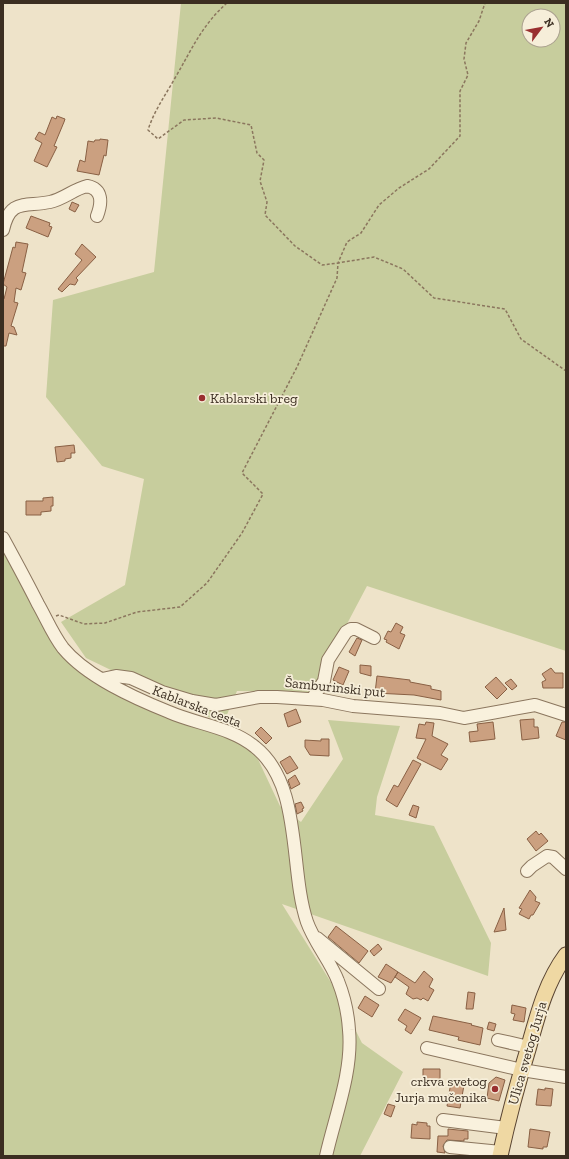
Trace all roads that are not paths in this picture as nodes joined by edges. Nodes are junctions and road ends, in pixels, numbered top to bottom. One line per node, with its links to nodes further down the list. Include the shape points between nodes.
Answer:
1 (97, 216): 2 (street, via 101,198 97,190 87,186 50,202 15,207 6,217)
2 (3, 230)
3 (3, 538): 5 (street, Kablarska cesta, via 46,620 64,648)
4 (374, 638): 6 (street, via 356,629 346,632 328,660 324,681)
5 (102, 679): 6 (street, Šamburinski put, via 116,676 130,678 162,692 216,705 259,697); 10 (street, Kablarska cesta, via 158,708 242,738 255,746 270,761 284,792 307,921)
6 (312, 699): 7 (street, Šamburinski put, via 353,706 440,712 464,718 536,705)
7 (566, 715)
8 (566, 869): 9 (street, via 553,857 547,856)
9 (527, 871)
10 (316, 938): 12 (street, Kablarska cesta); 13 (street, Kablarska cesta)
11 (566, 956): 16 (main road, Ulica svetog Jurja, via 552,977)
12 (358, 971): 13 (street); 14 (street, Kablarska cesta)
13 (338, 980): 24 (street, Kablarska cesta, via 344,1000 350,1049)
14 (378, 989)
15 (498, 1040): 16 (street)
16 (529, 1047): 18 (main road, Ulica svetog Jurja)
17 (427, 1048): 18 (street)
18 (522, 1070): 19 (street); 21 (main road, Ulica svetog Jurja)
19 (566, 1078)
20 (444, 1120): 21 (street)
21 (506, 1128): 23 (main road, Ulica svetog Jurja)
22 (450, 1147): 23 (street)
23 (501, 1154)
24 (326, 1156)

